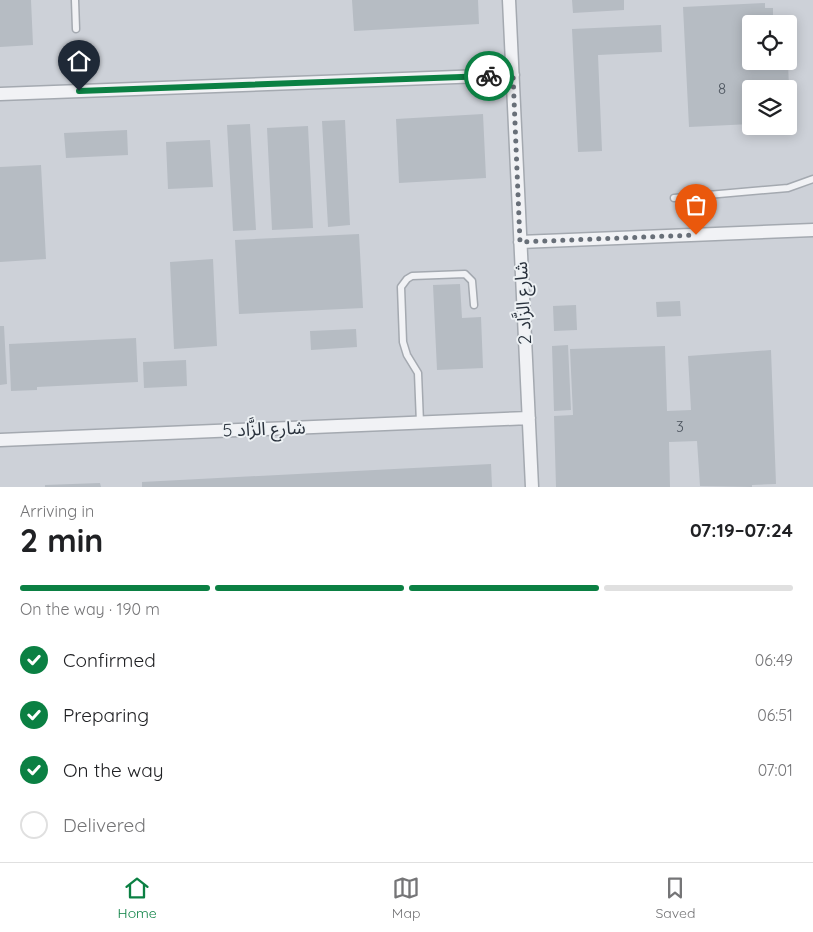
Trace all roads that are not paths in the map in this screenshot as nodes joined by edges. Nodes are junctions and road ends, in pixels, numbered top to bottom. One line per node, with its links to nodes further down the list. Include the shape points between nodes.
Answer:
1 (75, 0): 3 (lane)
2 (509, 0): 4 (street, شارع الزَّاد 2)
3 (76, 29)
4 (513, 75): 5 (street); 9 (street, شارع الزَّاد 2)
5 (0, 94)
6 (813, 178): 7 (lane, via 788,188)
7 (674, 198)
8 (813, 230): 9 (street)
9 (520, 242): 11 (street, شارع الزَّاد 2)
10 (474, 305): 12 (lane, via 472,281 465,274 412,276 401,287 403,342 418,373)
11 (528, 418): 12 (street, شارع الزَّاد 5); 14 (street, شارع الزَّاد 2)
12 (420, 423): 13 (street, شارع الزَّاد 5)
13 (0, 440)
14 (532, 487)

